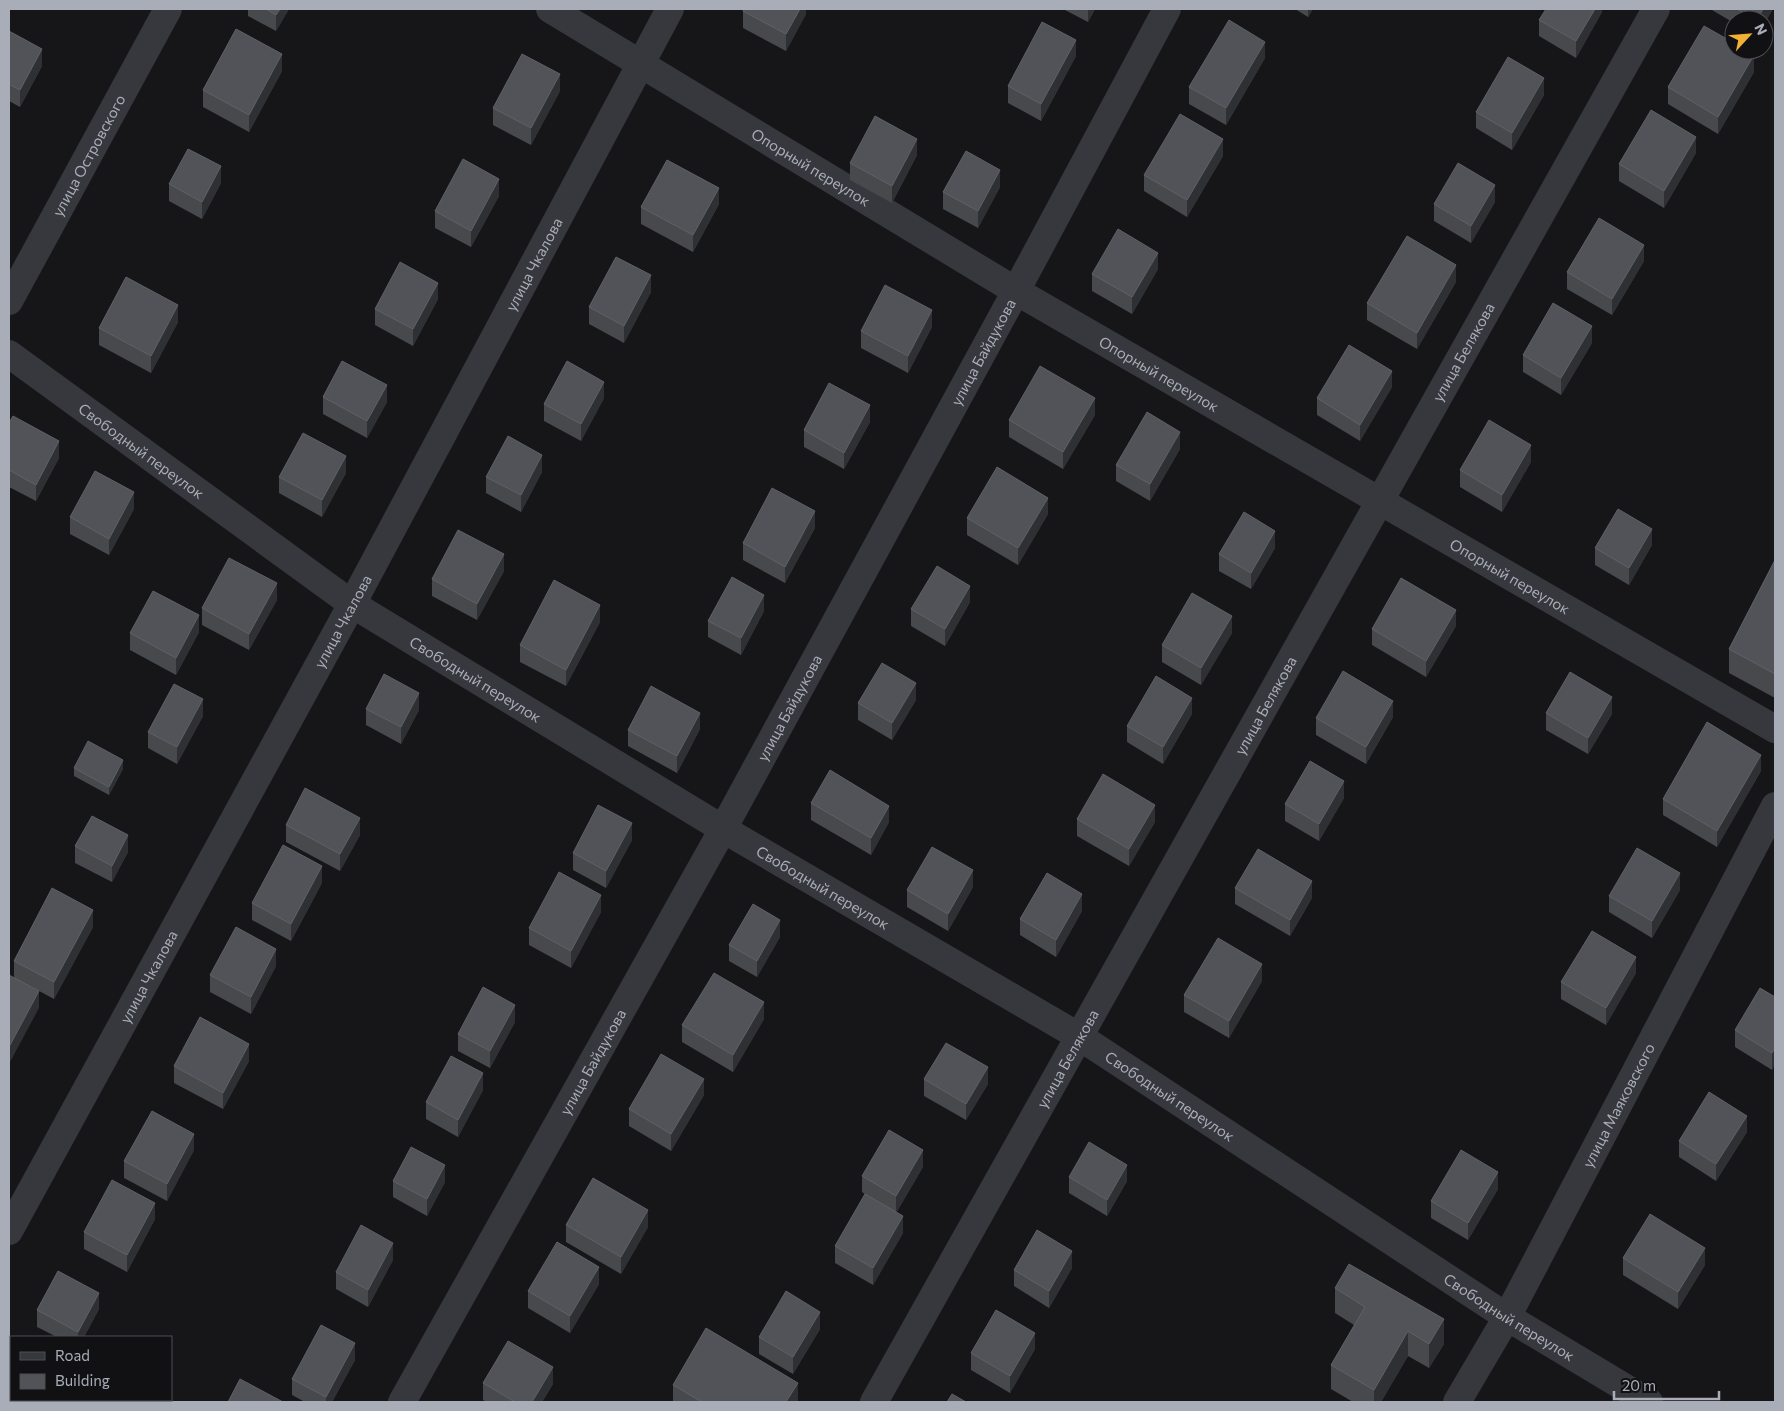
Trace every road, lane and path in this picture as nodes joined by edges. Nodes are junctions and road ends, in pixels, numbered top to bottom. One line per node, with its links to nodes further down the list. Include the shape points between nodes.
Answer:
1 (168, 9): 8 (street, улица Островского)
2 (550, 9): 6 (street, Опорный переулок)
3 (670, 9): 6 (street, улица Чкалова)
4 (1167, 9): 7 (street, улица Байдукова)
5 (1656, 9): 10 (street, улица Белякова)
6 (640, 64): 7 (street, Опорный переулок); 11 (street, улица Чкалова)
7 (1016, 291): 10 (street, Опорный переулок); 14 (street, улица Байдукова)
8 (9, 301)
9 (9, 354): 11 (street, Свободный переулок)
10 (1379, 499): 12 (street, Опорный переулок); 15 (street, улица Белякова)
11 (352, 604): 14 (street, Свободный переулок); 16 (street, улица Чкалова)
12 (1775, 729)
13 (1775, 806): 17 (street, улица Маяковского)
14 (723, 829): 15 (street, Свободный переулок); 18 (street, улица Байдукова)
15 (1080, 1037): 17 (street, Свободный переулок); 19 (street, улица Белякова)
16 (9, 1231)
17 (1507, 1317): 20 (street, улица Маяковского); 21 (street, Свободный переулок)
18 (402, 1402)
19 (874, 1402)
20 (1458, 1402)
21 (1649, 1402)

